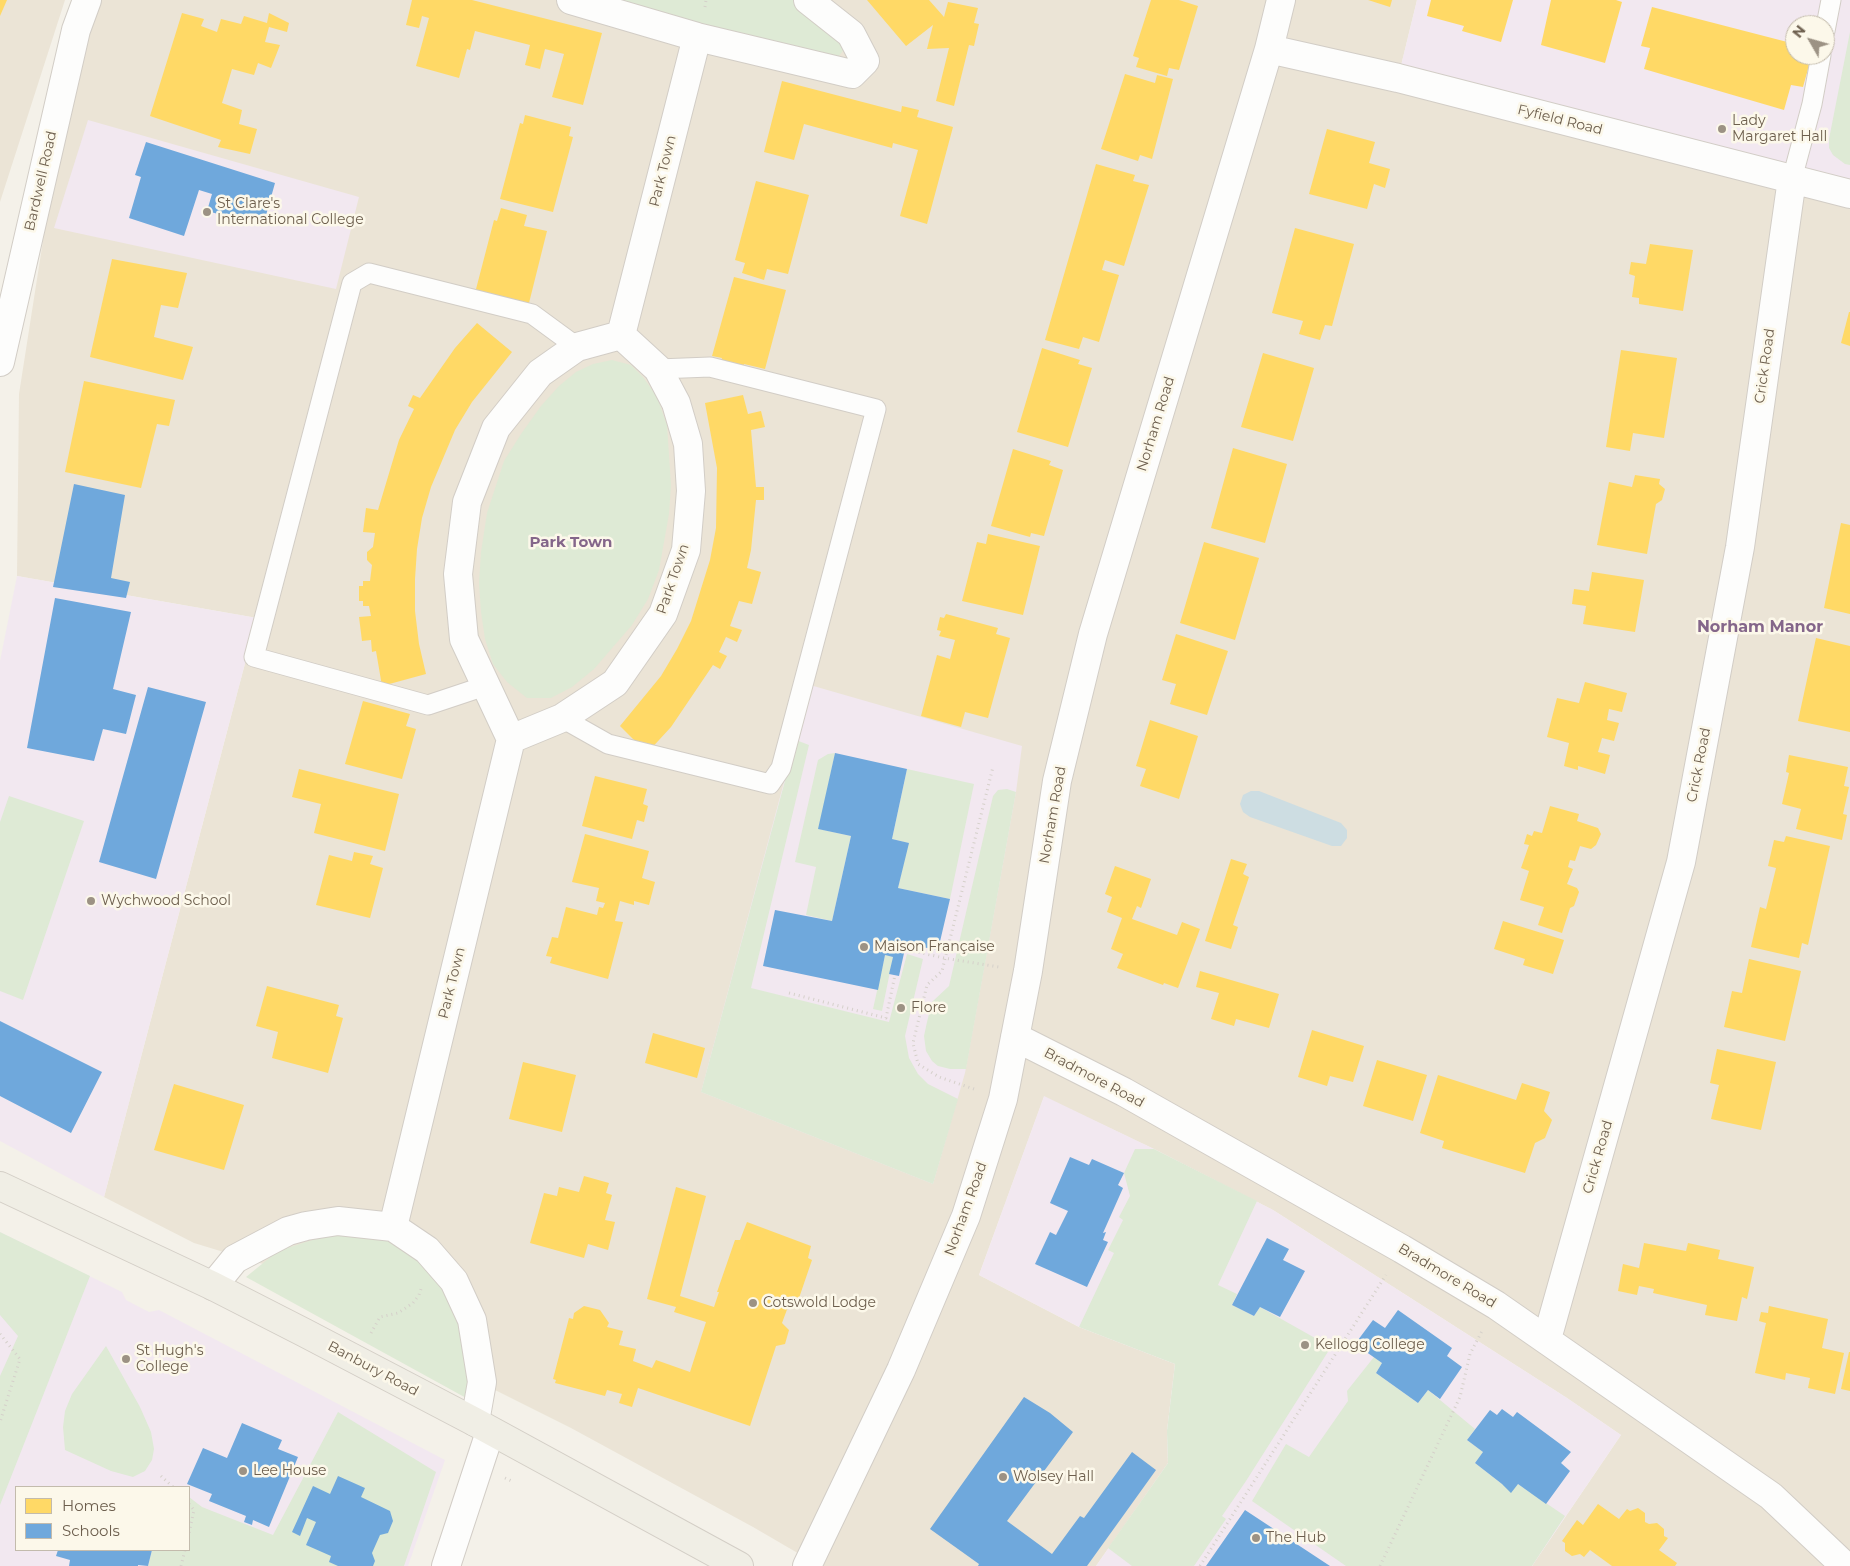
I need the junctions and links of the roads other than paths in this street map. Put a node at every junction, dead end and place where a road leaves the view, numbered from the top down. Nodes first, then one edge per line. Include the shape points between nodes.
1 (86, 0) edge
2 (571, 0) edge
3 (808, 0) edge
4 (1281, 0) edge
5 (1830, 0) edge
6 (1828, 15) edge
7 (697, 37) junction
8 (1268, 49) junction
9 (1819, 65) edge
10 (1792, 179) junction
11 (1850, 194) edge
12 (621, 335) junction
13 (577, 347) junction
14 (0, 362) edge
15 (658, 369) junction
16 (485, 686) junction
17 (562, 718) junction
18 (511, 739) junction
19 (1015, 1037) junction
20 (0, 1186) edge
21 (393, 1227) junction
22 (213, 1286) junction
23 (1547, 1339) junction
24 (483, 1427) junction
25 (446, 1566) edge
26 (739, 1566) edge
27 (806, 1566) edge
28 (1845, 1566) edge

1 - 14 street, Bardwell Road via 76,30
2 - 7 street
3 - 7 street via 851,34 865,61 852,74
4 - 8 street, Norham Road
5 - 6 lane
7 - 12 street, Park Town
8 - 10 street, Fyfield Road via 1398,78
8 - 19 street, Norham Road via 1093,634 1057,781
9 - 10 lane
10 - 11 street, Fyfield Road
10 - 23 street, Crick Road via 1740,547 1681,862
12 - 13 street
12 - 15 street, Park Town
13 - 16 street via 540,373 496,428 467,502 458,574 464,639
13 - 16 lane via 532,314 369,273 352,283 254,657 428,704
15 - 17 street, Park Town via 676,403 688,444 691,491 686,550 664,614 615,684
15 - 17 lane via 710,367 876,409 781,768 770,784 608,744
16 - 18 street
17 - 18 street, Park Town
18 - 21 street, Park Town
19 - 23 street, Bradmore Road via 1124,1092 1402,1249
19 - 27 street, Norham Road via 1003,1099 966,1216 901,1370
20 - 22 main road, Banbury Road
21 - 22 street via 338,1221 288,1231 235,1259
21 - 24 street via 427,1250 454,1281 472,1320 482,1382
22 - 24 main road, Banbury Road
23 - 28 street, Bradmore Road via 1771,1496
24 - 25 street
24 - 26 main road, Banbury Road

